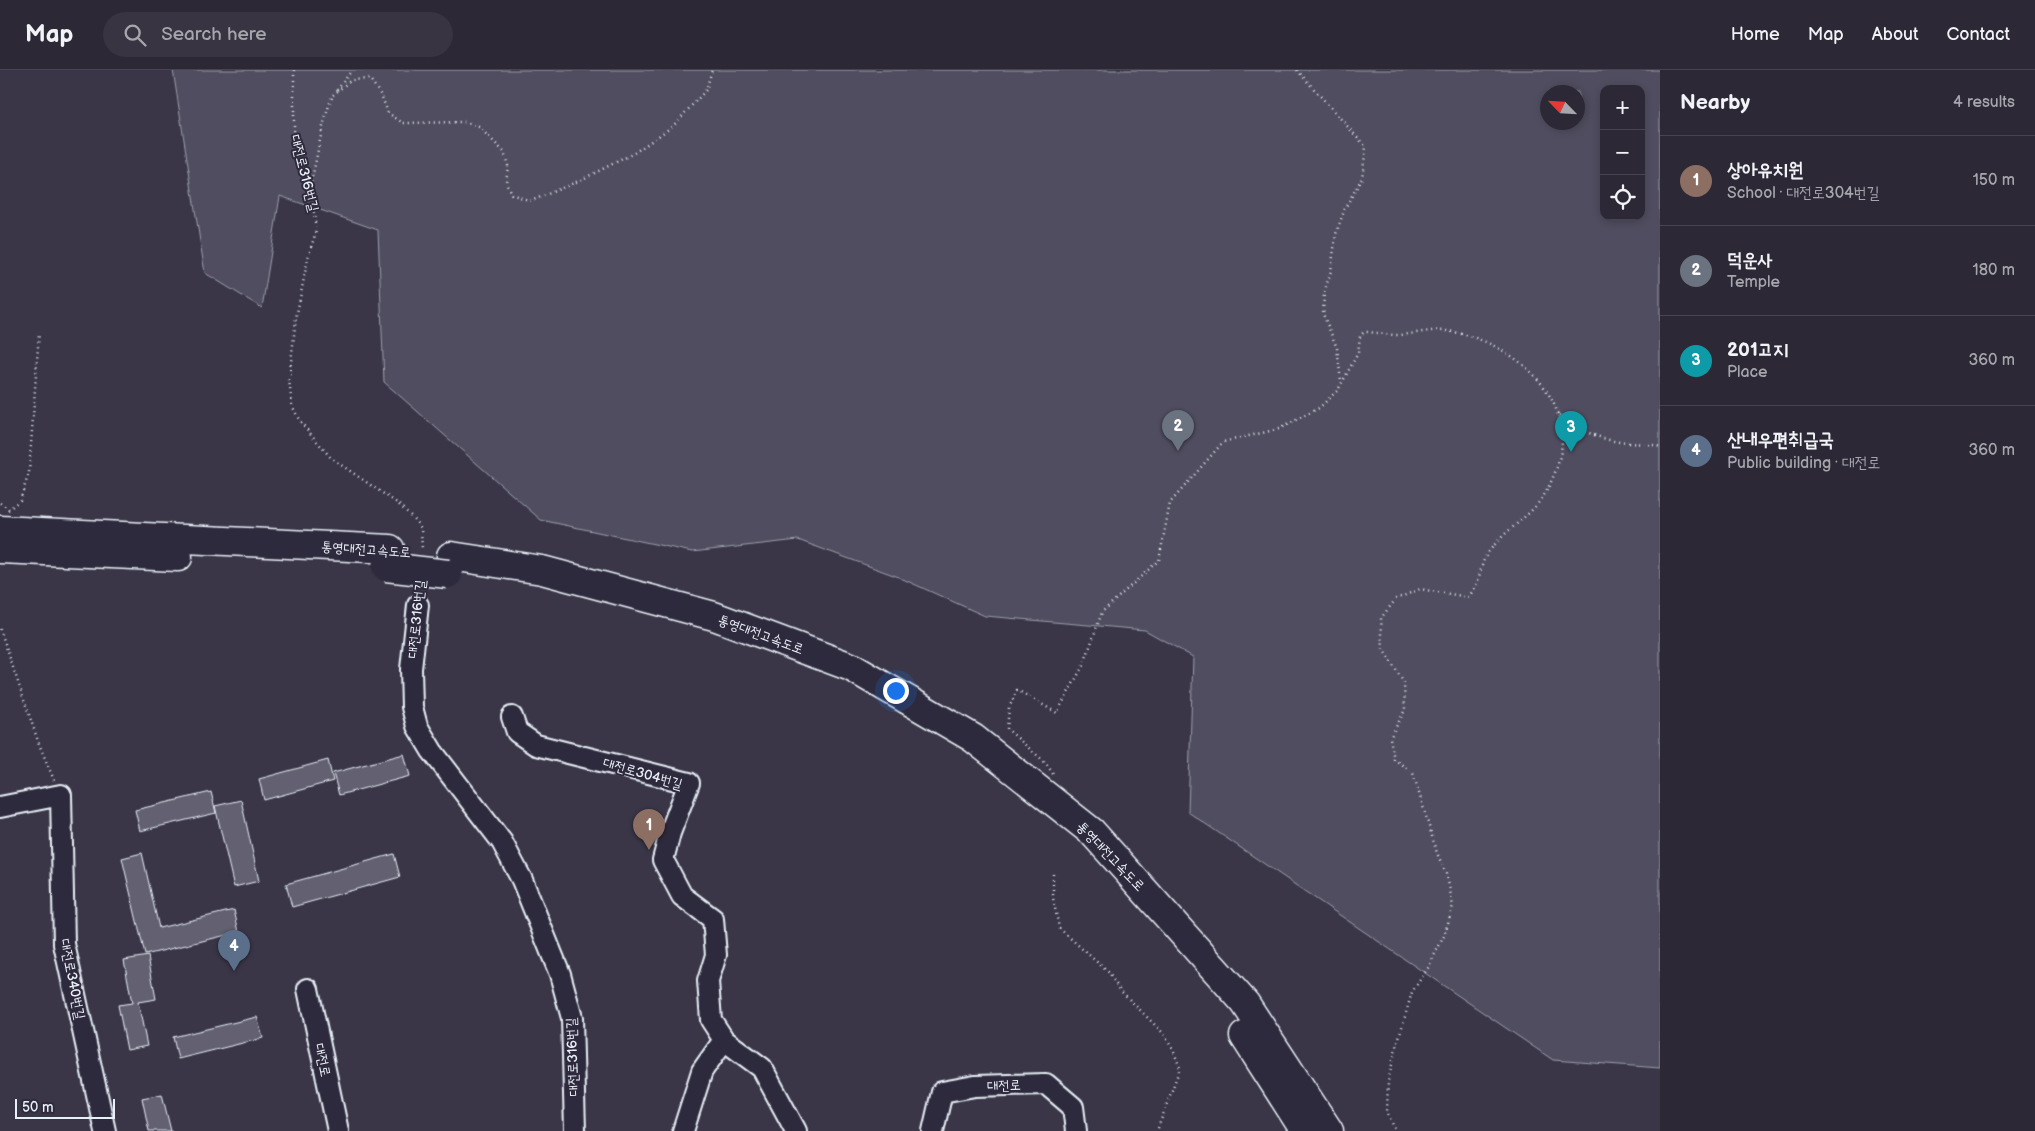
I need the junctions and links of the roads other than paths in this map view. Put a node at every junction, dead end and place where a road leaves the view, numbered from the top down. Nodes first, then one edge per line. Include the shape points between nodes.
1 (4, 518) edge
2 (0, 549) edge
3 (388, 558) junction
4 (418, 605) dead end
5 (512, 718) dead end
6 (0, 807) edge
7 (308, 989) dead end
8 (1238, 1010) junction
9 (724, 1040) junction
10 (105, 1131) edge
11 (338, 1131) edge
12 (575, 1131) edge
13 (683, 1131) edge
14 (796, 1131) edge
15 (933, 1131) edge
16 (1076, 1131) edge
17 (1305, 1131) edge
18 (1329, 1131) edge

1 - 3 highway, 통영대전고속도로
2 - 3 highway, 통영대전고속도로
3 - 8 highway, 통영대전고속도로 via 542,570 714,616 851,667 973,738 1092,832
4 - 12 street, 대전로316번길 via 411,669 412,707 417,726 432,751 502,842 522,880 557,966 572,1018
5 - 9 street, 대전로304번길 via 517,732 536,745 689,783 663,860 682,896 713,919 716,955 708,981 711,1020
6 - 10 street, 대전로340번길 via 61,795 64,944
7 - 11 street, 대전로
8 - 17 highway, 통영대전고속도로
8 - 18 highway, 통영대전고속도로
9 - 13 street via 702,1071
9 - 14 street, 대전로304번길 via 762,1068
15 - 16 street, 대전로 via 942,1092 975,1086 1046,1084 1073,1107

